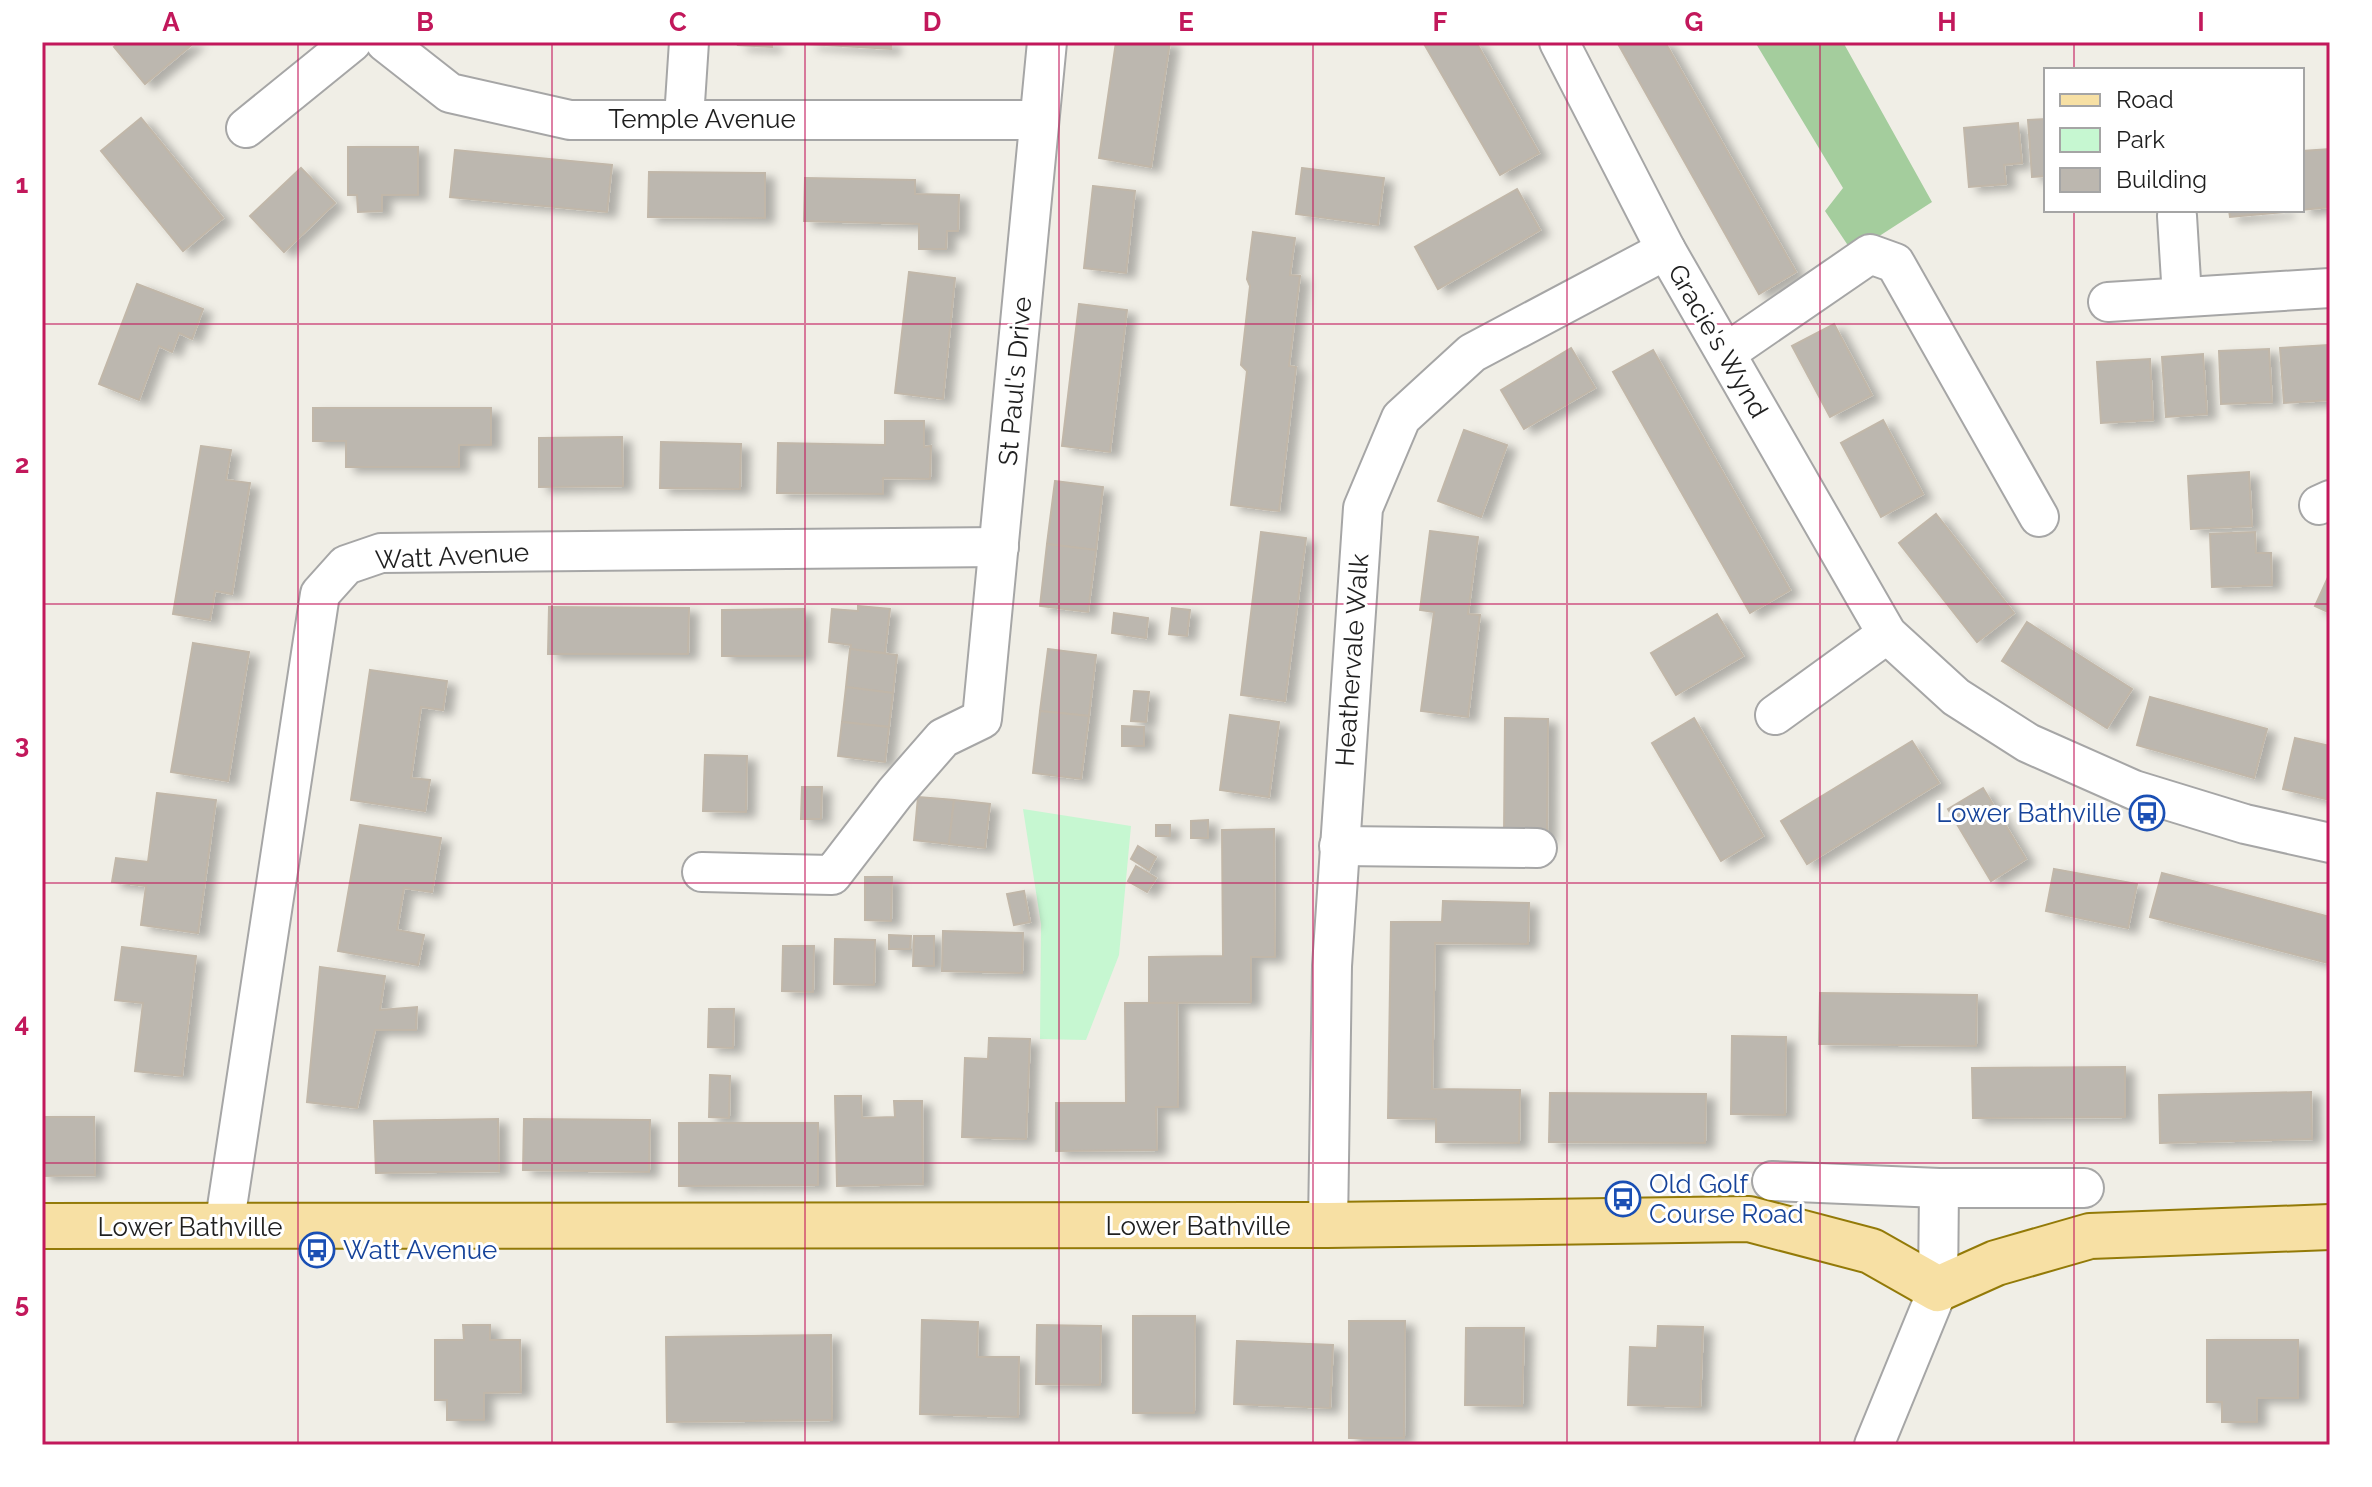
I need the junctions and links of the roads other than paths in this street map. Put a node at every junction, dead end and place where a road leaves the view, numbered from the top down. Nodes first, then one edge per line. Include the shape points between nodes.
1 (352, 42) edge
2 (385, 42) edge
3 (689, 42) edge
4 (1047, 42) edge
5 (1559, 42) edge
6 (684, 118) junction
7 (1039, 120) junction
8 (246, 128) dead end
9 (2177, 216) dead end
10 (1666, 250) junction
11 (2330, 288) edge
12 (2182, 297) junction
13 (2108, 302) dead end
14 (1726, 353) junction
15 (2039, 517) dead end
16 (999, 547) junction
17 (1887, 634) junction
18 (1775, 715) dead end
19 (2330, 843) edge
20 (1339, 846) junction
21 (1537, 848) dead end
22 (702, 872) dead end
23 (1772, 1181) dead end
24 (1939, 1188) junction
25 (2084, 1188) dead end
26 (1328, 1225) junction
27 (42, 1226) edge
28 (224, 1227) junction
29 (2330, 1227) edge
30 (1938, 1289) junction
31 (1874, 1445) edge

1 - 8 street
2 - 6 street, Temple Avenue via 450,93 570,120
3 - 6 street
4 - 7 street, St Paul's Drive
5 - 10 street, Gracie's Wynd
6 - 7 street, Temple Avenue
7 - 16 street, St Paul's Drive
9 - 12 street
10 - 14 street, Gracie's Wynd
10 - 20 street, Heathervale Walk via 1472,353 1401,418 1363,508
11 - 12 street
12 - 13 street
14 - 15 street via 1870,254 1895,263
14 - 17 street, Gracie's Wynd
16 - 22 street, St Paul's Drive via 982,719 943,738 832,875
16 - 28 street, Watt Avenue via 381,553 346,565 320,594
17 - 18 street
17 - 19 street, Gracie's Wynd via 1956,697 2028,743 2134,790
20 - 21 street
20 - 26 street, Heathervale Walk
23 - 24 street
24 - 25 street
24 - 30 street
26 - 28 main road, Lower Bathville
26 - 30 main road, Lower Bathville via 1749,1219 1871,1251
27 - 28 main road, Lower Bathville
29 - 30 main road via 2090,1236 1996,1263
30 - 31 street

